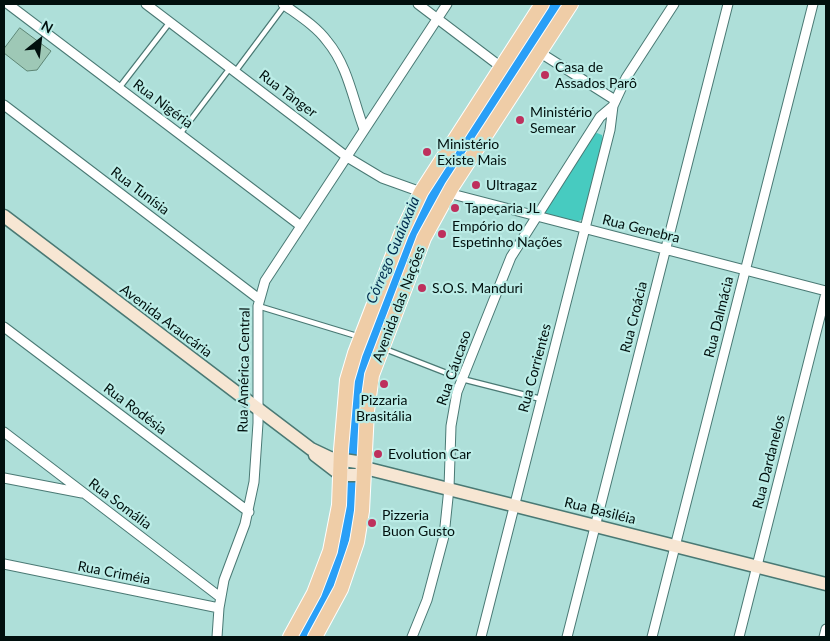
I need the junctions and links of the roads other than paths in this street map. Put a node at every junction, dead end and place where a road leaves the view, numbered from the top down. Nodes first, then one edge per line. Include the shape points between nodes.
1 (8, 4) edge
2 (147, 4) edge
3 (285, 4) edge
4 (418, 4) edge
5 (447, 4) edge
6 (542, 4) edge
7 (571, 4) edge
8 (674, 4) edge
9 (728, 4) edge
10 (813, 4) edge
11 (437, 18) junction
12 (170, 22) junction
13 (539, 52) junction
14 (501, 67) junction
15 (233, 70) junction
16 (119, 88) junction
17 (614, 103) junction
18 (4, 105) edge
19 (364, 129) junction
20 (610, 130) junction
21 (591, 131) junction
22 (180, 134) junction
23 (347, 156) junction
24 (422, 192) junction
25 (448, 193) junction
26 (4, 216) edge
27 (535, 216) junction
28 (300, 226) junction
29 (585, 229) junction
30 (665, 250) junction
31 (745, 270) junction
32 (826, 292) edge
33 (258, 302) junction
34 (4, 327) edge
35 (361, 338) junction
36 (382, 347) junction
37 (462, 379) junction
38 (541, 399) junction
39 (257, 408) junction
40 (4, 432) edge
41 (351, 468) junction
42 (4, 478) edge
43 (449, 488) junction
44 (85, 494) junction
45 (513, 504) junction
46 (248, 512) junction
47 (595, 525) junction
48 (675, 546) junction
49 (4, 564) edge
50 (757, 566) junction
51 (826, 584) edge
52 (220, 597) junction
53 (219, 608) junction
54 (826, 629) edge
55 (217, 637) edge
56 (290, 637) edge
57 (316, 637) edge
58 (412, 637) edge
59 (481, 637) edge
60 (567, 637) edge
61 (652, 637) edge
62 (739, 637) edge
63 (824, 637) edge

1 - 16 street, Rua Nigéria
2 - 12 street, Rua Tânger
3 - 15 lane
3 - 19 street via 312,25 333,48
4 - 11 street
5 - 11 street, Rua América Central
6 - 14 main road, Avenida das Nações
7 - 13 main road, Avenida das Nações
8 - 17 street, Rua Cáucaso
9 - 30 street, Rua Croácia
10 - 31 street, Rua Dalmácia
11 - 14 street
11 - 19 street, Rua América Central
12 - 15 street, Rua Tânger
12 - 16 lane
13 - 17 street
13 - 25 main road, Avenida das Nações
14 - 24 main road, Avenida das Nações
15 - 22 lane
15 - 23 street, Rua Tânger
16 - 22 street, Rua Nigéria
17 - 20 street, Rua Corrientes
17 - 21 street, Rua Cáucaso
18 - 33 street, Rua Tunísia
19 - 23 street, Rua América Central
20 - 21 street via 600,128
20 - 29 street, Rua Corrientes
21 - 27 street, Rua Cáucaso
22 - 28 street, Rua Nigéria
23 - 24 street, Rua Tânger via 382,178
23 - 28 street, Rua América Central
24 - 35 main road, Avenida das Nações via 401,234
25 - 27 street, Rua Genebra
25 - 36 main road, Avenida das Nações via 424,238
26 - 39 street, Avenida Araucária
27 - 29 street, Rua Genebra
27 - 37 street, Rua Cáucaso via 504,270
28 - 33 street, Rua América Central via 272,268
29 - 30 street, Rua Genebra
29 - 38 street, Rua Corrientes
30 - 31 street, Rua Genebra
30 - 47 street, Rua Croácia
31 - 32 street, Rua Genebra
31 - 48 street, Rua Dalmácia
32 - 50 street, Rua Dardanelos
33 - 35 lane
33 - 39 street, Rua América Central
34 - 46 street, Rua Rodésia
35 - 41 main road, Avenida das Nações via 346,387
36 - 37 lane
36 - 41 main road, Avenida das Nações via 372,375
37 - 38 lane
37 - 43 street, Rua Cáucaso via 452,414
38 - 45 street, Rua Corrientes
39 - 41 street, Avenida Araucária via 311,449
39 - 46 street, Rua América Central via 256,461
40 - 44 street, Rua Somália
41 - 43 street, Rua Basiléia
41 - 56 main road, Avenida das Nações via 339,505 330,552 314,593
41 - 57 main road, Avenida das Nações via 362,511 357,542 341,589
42 - 44 street
43 - 45 street, Rua Basiléia
43 - 58 street, Rua Cáucaso via 441,549 427,600
44 - 52 street, Rua Somália
45 - 47 street, Rua Basiléia
45 - 59 street, Rua Corrientes
46 - 52 street, Rua América Central
47 - 48 street, Rua Basiléia
47 - 60 street, Rua Croácia
48 - 50 street, Rua Basiléia
48 - 61 street, Rua Dalmácia
49 - 53 street, Rua Criméia
50 - 51 street, Rua Basiléia
50 - 62 street, Rua Dardanelos
52 - 53 street, Rua América Central
53 - 55 street, Rua América Central
54 - 63 street

